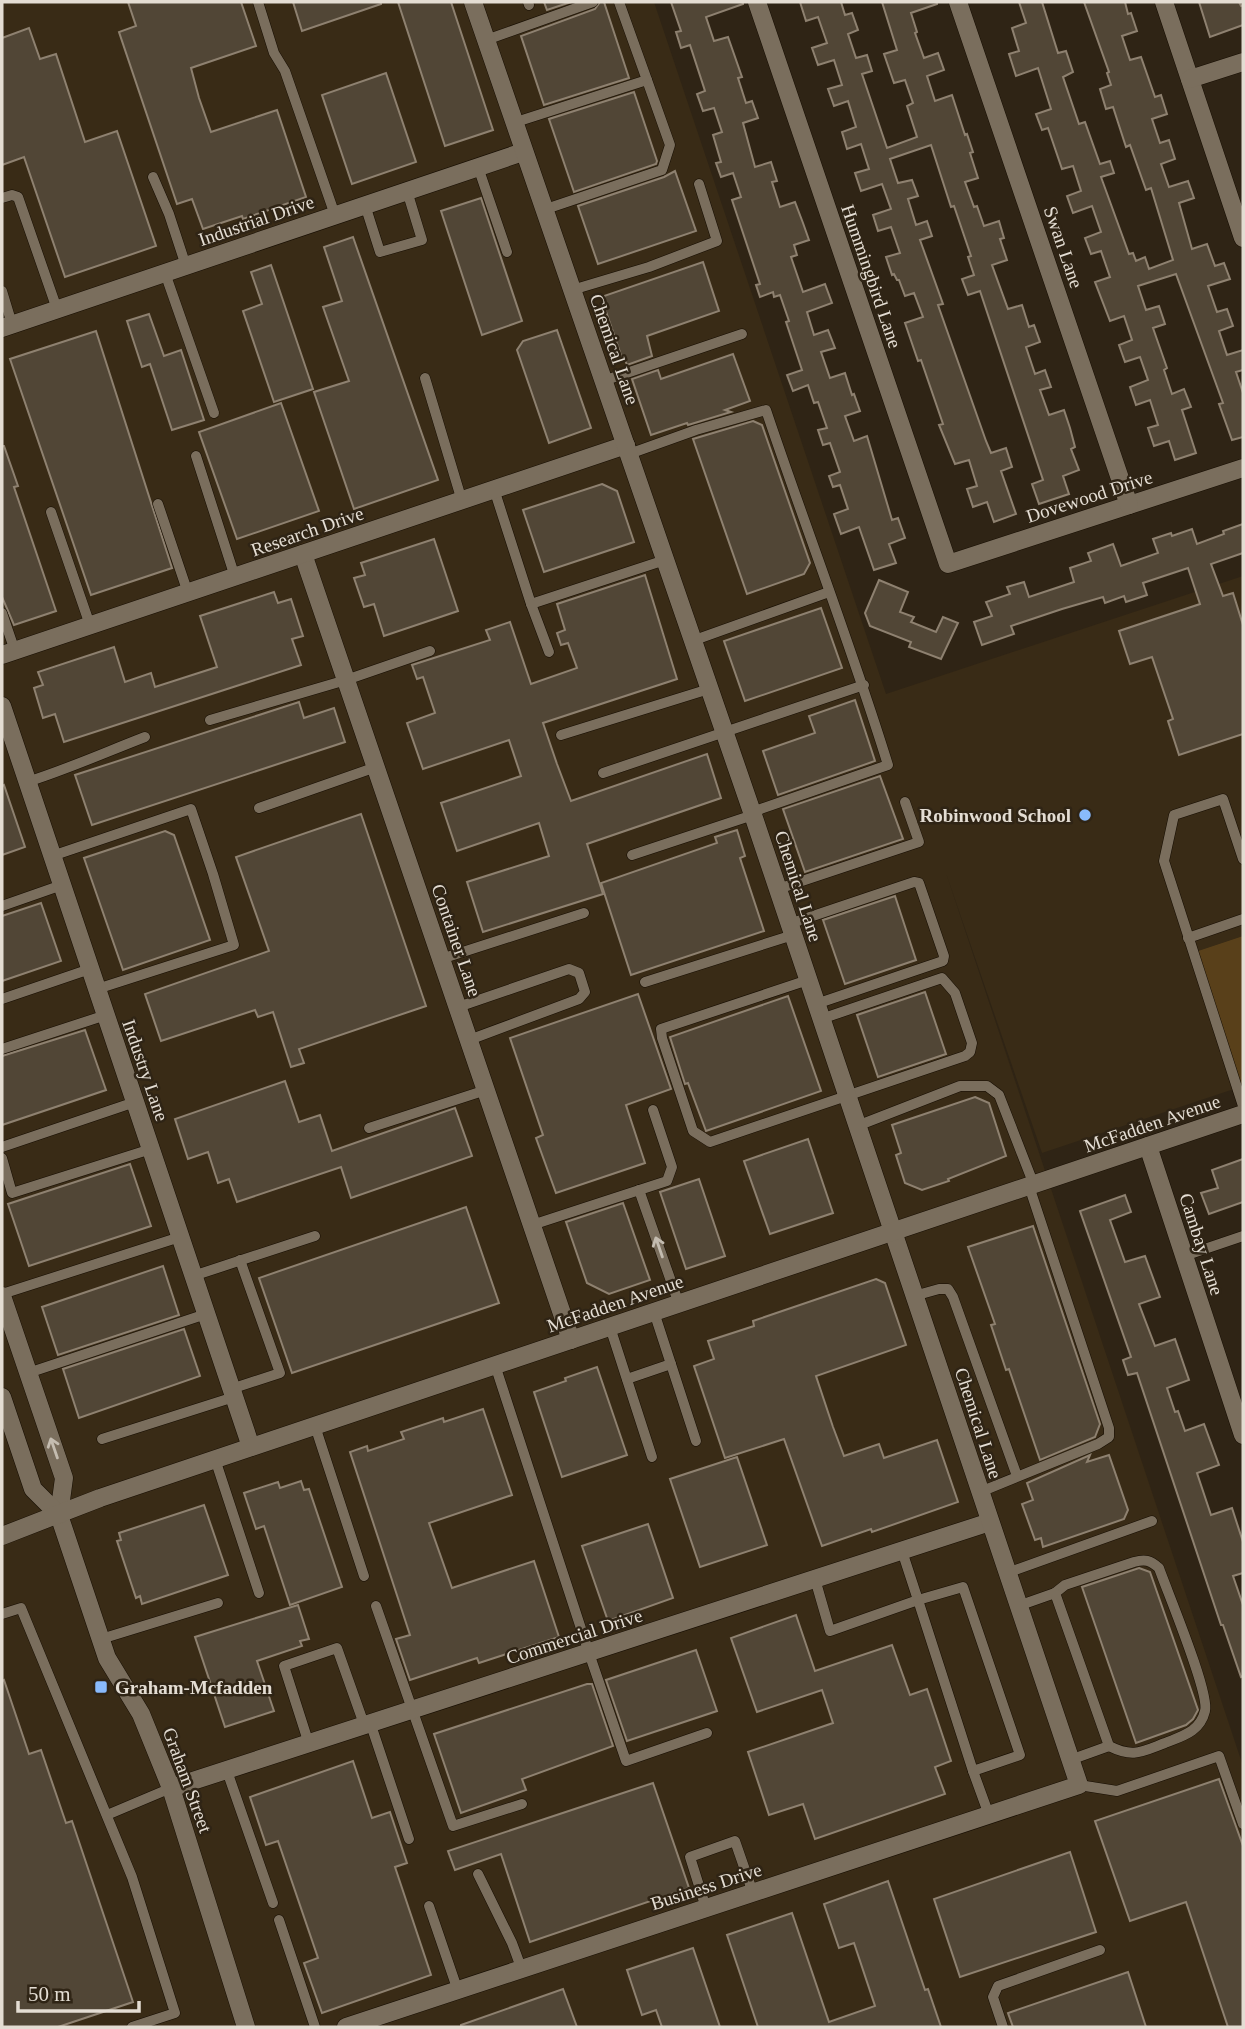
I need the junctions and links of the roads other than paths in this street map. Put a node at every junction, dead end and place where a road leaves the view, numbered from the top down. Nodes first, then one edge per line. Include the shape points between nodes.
1 (258, 2) edge
2 (473, 2) edge
3 (593, 2) edge
4 (619, 2) edge
5 (757, 2) edge
6 (958, 2) edge
7 (1164, 2) edge
8 (485, 40) junction
9 (1243, 62) edge
10 (1190, 79) junction
11 (647, 80) junction
12 (513, 123) junction
13 (523, 152) junction
14 (478, 167) junction
15 (153, 177) dead end
16 (699, 184) dead end
17 (407, 191) junction
18 (2, 198) edge
19 (365, 205) junction
20 (543, 210) junction
21 (335, 215) junction
22 (1243, 239) edge
23 (507, 252) dead end
24 (186, 266) junction
25 (165, 273) junction
26 (2, 290) edge
27 (572, 290) junction
28 (58, 309) junction
29 (7, 326) edge
30 (742, 334) dead end
31 (425, 378) dead end
32 (603, 381) junction
33 (214, 413) dead end
34 (627, 450) junction
35 (196, 456) dead end
36 (1243, 468) edge
37 (494, 489) junction
38 (462, 501) junction
39 (158, 504) dead end
40 (1129, 505) junction
41 (51, 512) dead end
42 (303, 554) junction
43 (665, 560) junction
44 (948, 564) joint
45 (235, 577) junction
46 (829, 592) junction
47 (188, 593) junction
48 (531, 604) junction
49 (2, 612) edge
50 (90, 625) junction
51 (692, 641) junction
52 (430, 651) dead end
53 (549, 652) dead end
54 (8, 653) edge
55 (346, 680) junction
56 (864, 685) junction
57 (709, 689) junction
58 (2, 706) edge
59 (210, 720) dead end
60 (724, 733) junction
61 (561, 735) dead end
62 (145, 737) dead end
63 (376, 767) junction
64 (603, 773) dead end
65 (27, 782) junction
66 (905, 802) dead end
67 (259, 808) dead end
68 (752, 813) junction
69 (632, 855) dead end
70 (52, 856) junction
71 (1243, 859) edge
72 (62, 886) junction
73 (778, 889) junction
74 (2, 906) edge
75 (584, 913) dead end
76 (1243, 919) edge
77 (791, 929) junction
78 (1188, 938) junction
79 (441, 959) junction
80 (90, 969) junction
81 (808, 980) junction
82 (645, 982) dead end
83 (97, 989) junction
84 (2, 999) edge
85 (458, 1007) junction
86 (819, 1011) junction
87 (106, 1015) junction
88 (469, 1040) junction
89 (2, 1049) edge
90 (486, 1090) junction
91 (847, 1096) junction
92 (135, 1102) junction
93 (1243, 1106) edge
94 (653, 1110) dead end
95 (1243, 1114) edge
96 (857, 1125) junction
97 (369, 1128) dead end
98 (1148, 1146) junction
99 (2, 1147) edge
100 (151, 1149) junction
101 (2, 1158) edge
102 (4, 1172) edge
103 (1031, 1185) junction
104 (639, 1190) junction
105 (532, 1226) junction
106 (893, 1232) junction
107 (316, 1236) dead end
108 (1243, 1236) edge
109 (180, 1237) junction
110 (1184, 1256) junction
111 (240, 1260) junction
112 (193, 1276) junction
113 (2, 1295) edge
114 (914, 1296) junction
115 (678, 1304) junction
116 (654, 1312) junction
117 (206, 1314) junction
118 (610, 1327) junction
119 (571, 1340) junction
120 (671, 1364) junction
121 (495, 1365) junction
122 (28, 1373) junction
123 (627, 1379) junction
124 (233, 1393) junction
125 (2, 1397) edge
126 (314, 1426) junction
127 (1243, 1435) edge
128 (102, 1439) dead end
129 (696, 1441) dead end
130 (251, 1447) junction
131 (652, 1457) dead end
132 (215, 1459) junction
133 (1017, 1476) junction
134 (979, 1492) junction
135 (59, 1514) junction
136 (1152, 1521) dead end
137 (990, 1522) junction
138 (2, 1536) edge
139 (902, 1551) junction
140 (1007, 1573) junction
141 (365, 1576) dead end
142 (815, 1579) junction
143 (259, 1593) dead end
144 (1055, 1593) junction
145 (918, 1600) junction
146 (218, 1603) dead end
147 (376, 1606) dead end
148 (1018, 1606) junction
149 (2, 1614) edge
150 (101, 1639) junction
151 (589, 1653) junction
152 (413, 1712) junction
153 (368, 1726) junction
154 (707, 1733) dead end
155 (309, 1744) junction
156 (1109, 1746) junction
157 (1070, 1760) junction
158 (227, 1771) junction
159 (974, 1772) junction
160 (1079, 1785) junction
161 (171, 1788) junction
162 (522, 1804) dead end
163 (107, 1815) junction
164 (989, 1815) junction
165 (1243, 1824) edge
166 (409, 1839) dead end
167 (478, 1874) dead end
168 (753, 1893) junction
169 (273, 1903) dead end
170 (429, 1906) dead end
171 (706, 1908) junction
172 (279, 1920) dead end
173 (1100, 1950) dead end
174 (522, 1969) junction
175 (458, 1990) junction
176 (134, 2027) edge
177 (246, 2027) edge
178 (315, 2027) edge
179 (346, 2027) edge
180 (1003, 2027) edge

1 - 21 lane
2 - 8 street, Chemical Lane
3 - 8 lane
4 - 11 lane
5 - 44 street, Hummingbird Lane
6 - 40 street, Swan Lane
7 - 10 street
8 - 12 street, Chemical Lane
9 - 10 street
10 - 22 street
11 - 12 lane
11 - 20 lane via 670,145 662,170
12 - 13 street, Chemical Lane
13 - 14 street, Industrial Drive
13 - 20 street, Chemical Lane
14 - 17 street, Industrial Drive
14 - 23 lane
15 - 24 lane
16 - 27 lane via 717,241
17 - 19 street, Industrial Drive
17 - 19 lane via 422,240 380,252
18 - 28 lane via 18,197
19 - 21 street, Industrial Drive
20 - 27 street, Chemical Lane
21 - 24 street, Industrial Drive
24 - 25 street, Industrial Drive
25 - 28 street, Industrial Drive
25 - 33 lane
26 - 29 lane
27 - 32 street, Chemical Lane
28 - 29 street, Industrial Drive
30 - 32 lane
31 - 38 lane
32 - 34 street, Chemical Lane
34 - 37 street, Research Drive
34 - 43 street, Chemical Lane
34 - 46 lane via 766,410
35 - 45 lane
36 - 40 street, Dovewood Drive
37 - 38 street, Research Drive
37 - 48 lane
38 - 42 street, Research Drive
39 - 47 lane
40 - 44 street, Dovewood Drive
41 - 50 lane
42 - 45 street, Research Drive
42 - 55 street, Container Lane
43 - 48 lane
43 - 51 street, Chemical Lane
45 - 47 street, Research Drive
46 - 51 lane
46 - 56 lane
47 - 50 street, Research Drive
48 - 53 lane
49 - 54 lane
50 - 54 street, Research Drive
51 - 57 street, Chemical Lane
52 - 55 lane
55 - 59 lane
55 - 63 street, Container Lane
56 - 60 lane
56 - 68 lane via 888,765
57 - 60 street, Chemical Lane
57 - 61 lane
58 - 65 street, Industry Lane
60 - 64 lane
60 - 68 street, Chemical Lane
62 - 65 lane
63 - 67 lane
63 - 79 street, Container Lane
65 - 70 street, Industry Lane
66 - 73 lane via 919,842
68 - 69 lane
68 - 73 street, Chemical Lane
70 - 72 street, Industry Lane
70 - 83 lane via 191,809 213,874 234,945
71 - 78 lane via 1223,799 1174,816 1164,861
72 - 74 lane
72 - 80 street, Industry Lane
73 - 77 street, Chemical Lane
75 - 79 lane
76 - 78 lane
77 - 81 street, Chemical Lane
77 - 82 lane
77 - 86 lane via 914,882 919,883 944,956 943,961
78 - 93 lane
79 - 85 street, Container Lane
80 - 83 street, Industry Lane
80 - 84 lane
81 - 86 street, Chemical Lane
81 - 91 lane via 661,1029 693,1131 710,1142
83 - 87 street, Industry Lane
85 - 88 street, Container Lane
85 - 88 lane via 569,969 579,973 585,992 579,999
86 - 91 street, Chemical Lane
86 - 91 lane via 942,978 955,993 972,1043 965,1056
87 - 89 lane
87 - 92 street, Industry Lane
88 - 90 street, Container Lane
90 - 97 lane
90 - 105 street, Container Lane
91 - 96 street, Chemical Lane
92 - 99 lane
92 - 100 street, Industry Lane
94 - 104 lane via 672,1167 667,1181
95 - 98 street, McFadden Avenue
96 - 103 lane via 960,1086 987,1086 999,1095
96 - 106 street, Chemical Lane
98 - 103 street, McFadden Avenue
98 - 110 street, Cambay Lane
100 - 102 lane via 12,1193
100 - 109 street, Industry Lane
101 - 102 lane
103 - 106 street, McFadden Avenue
103 - 133 lane via 1109,1437
104 - 105 lane
115 -> 104 lane
105 - 119 street, Container Lane
106 - 114 street, Chemical Lane
106 - 115 street, McFadden Avenue
107 - 111 lane
108 - 110 lane
109 - 112 street, Industry Lane
109 - 113 lane
110 - 127 street, Cambay Lane
111 - 112 lane
111 - 124 lane via 280,1373
112 - 117 street, Industry Lane
113 - 122 street, Graham Street
114 - 133 lane via 948,1289 953,1297
114 - 134 street, Chemical Lane
115 - 116 street, McFadden Avenue
116 - 118 street, McFadden Avenue
116 - 120 lane
117 - 122 lane
117 - 124 street, Industry Lane
118 - 119 street, McFadden Avenue
118 - 123 lane
119 - 121 street, McFadden Avenue
120 - 123 lane
120 - 129 lane
121 - 126 street, McFadden Avenue
121 - 151 lane
135 -> 122 street, Graham Street via 64,1478
123 - 131 lane
124 - 128 lane
124 - 130 street, Industry Lane
125 - 135 street, Graham Street via 33,1489
126 - 130 street, McFadden Avenue
126 - 141 lane
130 - 132 street, McFadden Avenue
132 - 135 street, McFadden Avenue
132 - 143 lane
133 - 134 lane
134 - 137 street, Chemical Lane
135 - 138 street, McFadden Avenue
135 - 150 street, Graham Street
136 - 140 lane
137 - 139 street, Commercial Drive
137 - 140 street, Chemical Lane
139 - 142 street, Commercial Drive
139 - 145 lane
140 - 148 street, Chemical Lane
142 - 145 lane via 830,1631
142 - 151 street, Commercial Drive
144 - 148 lane
144 - 156 lane
144 - 156 lane via 1134,1562 1153,1562 1195,1666 1206,1710 1198,1726 1136,1754
145 - 159 lane
145 - 159 lane via 963,1587 1020,1755
146 - 150 lane
147 - 152 lane
148 - 157 street, Chemical Lane
149 - 163 lane via 21,1608
150 - 161 street, Graham Street via 107,1658 141,1714
151 - 152 street, Commercial Drive
151 - 154 lane via 626,1761
152 - 153 street, Commercial Drive
152 - 162 lane via 453,1826
153 - 155 street, Commercial Drive
153 - 155 lane via 337,1648 284,1666
153 - 166 lane
155 - 158 street, Commercial Drive
156 - 157 lane
157 - 160 street, Chemical Lane
158 - 161 street, Commercial Drive
158 - 169 lane
159 - 164 lane
160 - 164 street, Business Drive
160 - 165 lane via 1117,1791 1219,1756
161 - 163 lane
161 - 177 street, Graham Street
163 - 176 lane via 132,1877 175,2013
164 - 168 street, Business Drive
167 - 174 lane
168 - 171 street, Business Drive
168 - 171 lane via 735,1841 690,1857
170 - 175 lane
171 - 174 street, Business Drive
172 - 178 lane
173 - 180 lane via 998,1986 993,1997
174 - 175 street, Business Drive
175 - 179 street, Business Drive

